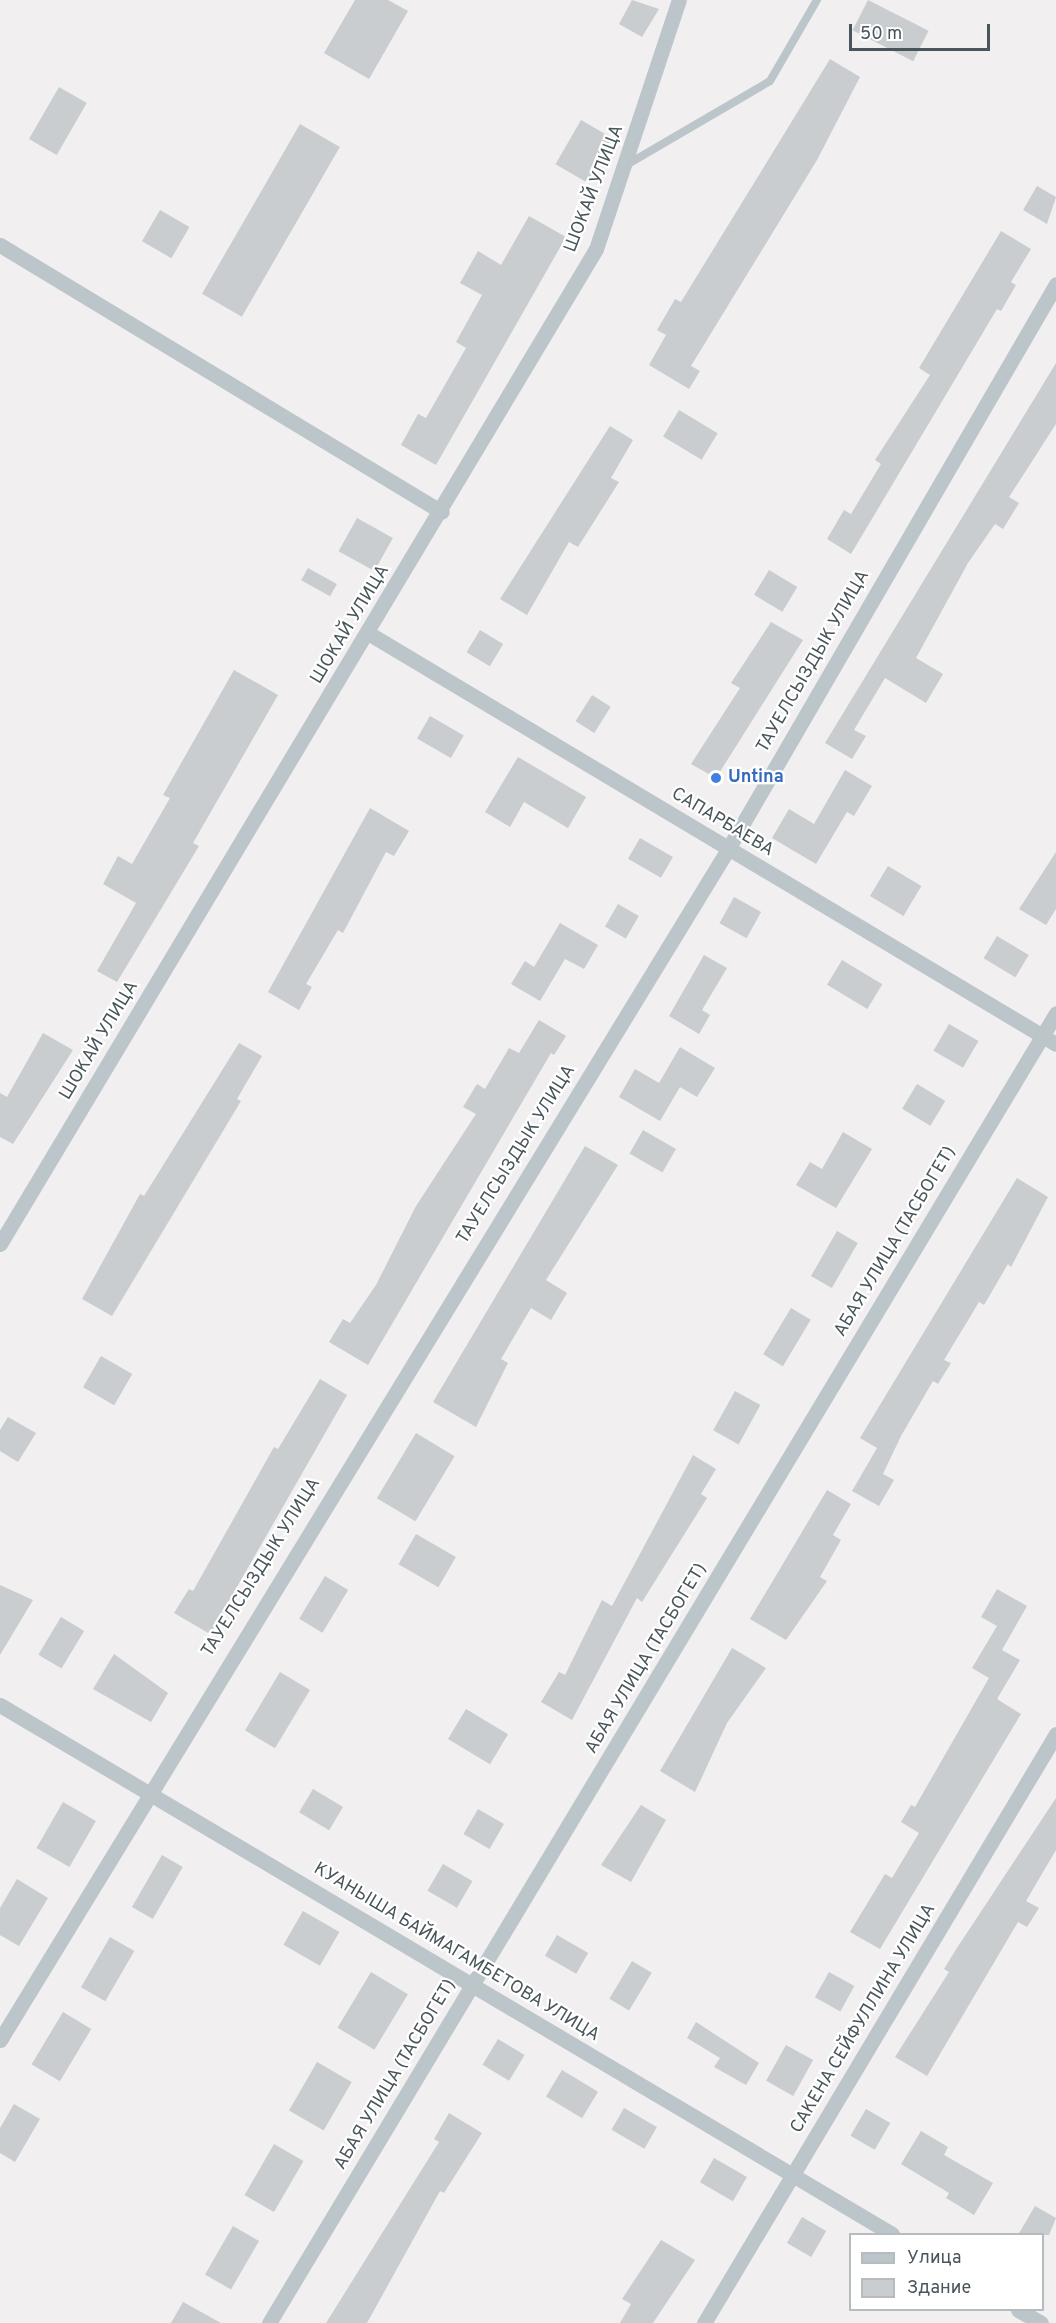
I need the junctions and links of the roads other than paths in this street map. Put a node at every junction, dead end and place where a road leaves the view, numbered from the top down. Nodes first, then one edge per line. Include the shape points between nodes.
1 (679, 0) edge
2 (817, 0) edge
3 (628, 164) junction
4 (0, 245) edge
5 (1056, 284) edge
6 (442, 512) junction
7 (368, 633) junction
8 (728, 849) junction
9 (1056, 1013) edge
10 (1042, 1036) junction
11 (1056, 1044) edge
12 (0, 1244) edge
13 (0, 1705) edge
14 (1056, 1734) edge
15 (147, 1792) junction
16 (473, 1986) junction
17 (0, 2040) edge
18 (794, 2176) junction
19 (889, 2233) edge
20 (1020, 2311) edge
21 (269, 2323) edge
22 (704, 2323) edge
23 (1041, 2323) edge

1 - 3 street, ШОКАЙ УЛИЦА
2 - 3 lane via 770,81
3 - 6 street, ШОКАЙ УЛИЦА via 596,249
4 - 6 street
5 - 8 street, ТАУЕЛСЫЗДЫК УЛИЦА
6 - 7 street, ШОКАЙ УЛИЦА
7 - 8 street, САПАРБАЕВА
7 - 12 street, ШОКАЙ УЛИЦА
8 - 10 street, САПАРБАЕВА
8 - 15 street, ТАУЕЛСЫЗДЫК УЛИЦА
9 - 10 street, АБАЯ УЛИЦА (ТАСБОГЕТ)
10 - 11 street, САПАРБАЕВА
10 - 16 street, АБАЯ УЛИЦА (ТАСБОГЕТ)
13 - 15 street, КУАНЫША БАЙМАГАМБЕТОВА УЛИЦА
14 - 18 street, САКЕНА СЕЙФУЛЛИНА УЛИЦА
15 - 16 street, КУАНЫША БАЙМАГАМБЕТОВА УЛИЦА
15 - 17 street, ТАУЕЛСЫЗДЫК УЛИЦА
16 - 18 street, КУАНЫША БАЙМАГАМБЕТОВА УЛИЦА
16 - 21 street, АБАЯ УЛИЦА (ТАСБОГЕТ)
18 - 19 street, КУАНЫША БАЙМАГАМБЕТОВА УЛИЦА
18 - 22 street, САКЕНА СЕЙФУЛЛИНА УЛИЦА
20 - 23 street

